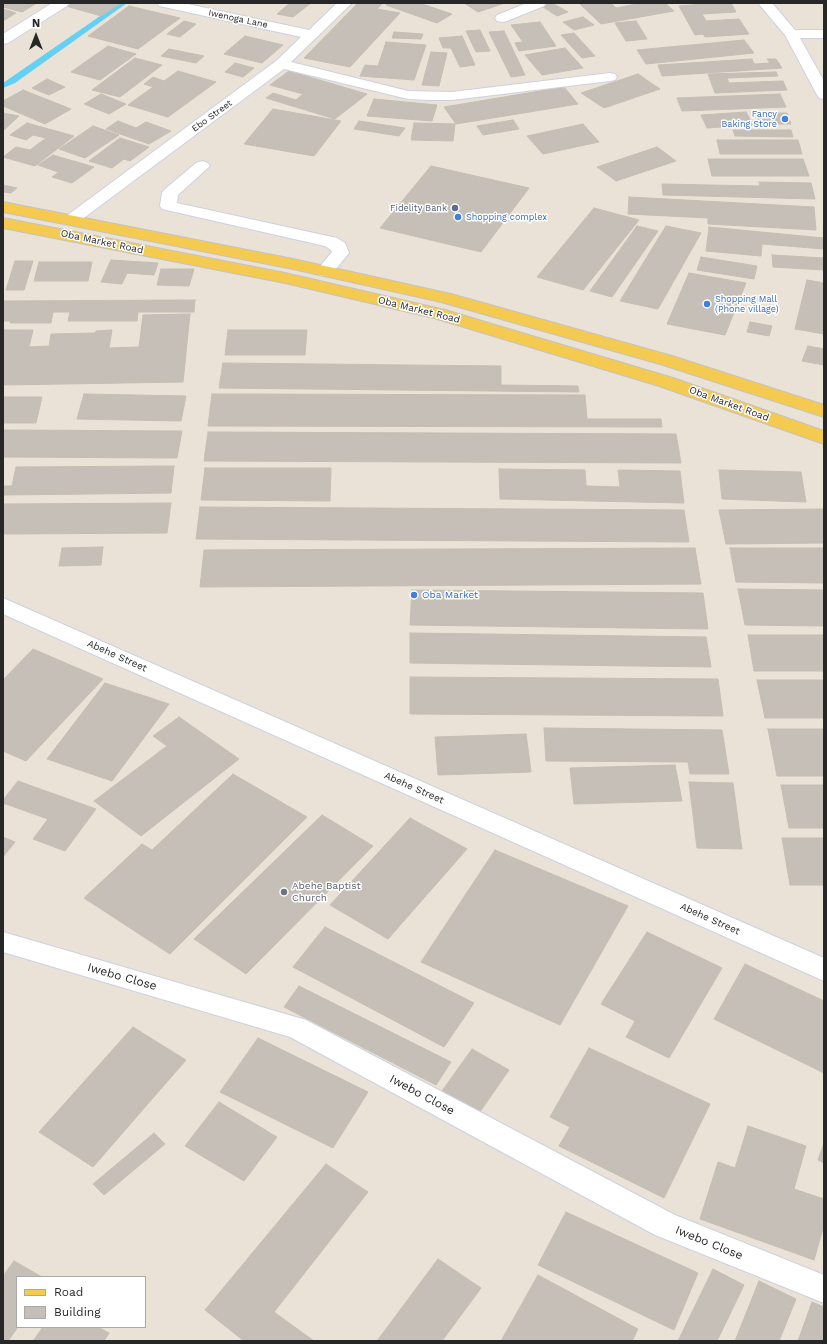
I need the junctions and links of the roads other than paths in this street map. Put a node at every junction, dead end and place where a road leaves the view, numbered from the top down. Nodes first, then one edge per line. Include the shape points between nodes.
1 (62, 3) edge
2 (164, 3) edge
3 (344, 3) edge
4 (539, 3) edge
5 (765, 3) edge
6 (502, 18) dead end
7 (791, 34) junction
8 (824, 34) edge
9 (312, 35) junction
10 (3, 40) edge
11 (281, 64) junction
12 (610, 78) dead end
13 (824, 95) edge
14 (202, 166) dead end
15 (3, 207) edge
16 (71, 220) junction
17 (3, 223) edge
18 (325, 271) junction
19 (824, 411) edge
20 (824, 438) edge
21 (3, 605) edge
22 (3, 942) edge
23 (824, 970) edge
24 (824, 1289) edge

1 - 10 street
2 - 9 street, Iwenoga Lane
3 - 9 street, Ebo Street
4 - 6 street
5 - 7 street
7 - 8 street
7 - 13 street
9 - 11 street, Ebo Street
11 - 12 street via 408,95 429,96 452,96
11 - 16 street, Ebo Street
14 - 18 street via 170,193 168,206 330,242 340,247 340,253
15 - 16 main road, Oba Market Road
16 - 18 main road, Oba Market Road
17 - 20 main road, Oba Market Road via 285,278 439,314 666,382
18 - 19 main road, Oba Market Road via 445,298 666,360
21 - 23 street, Abehe Street
22 - 24 street, Iwebo Close via 297,1028 665,1225

